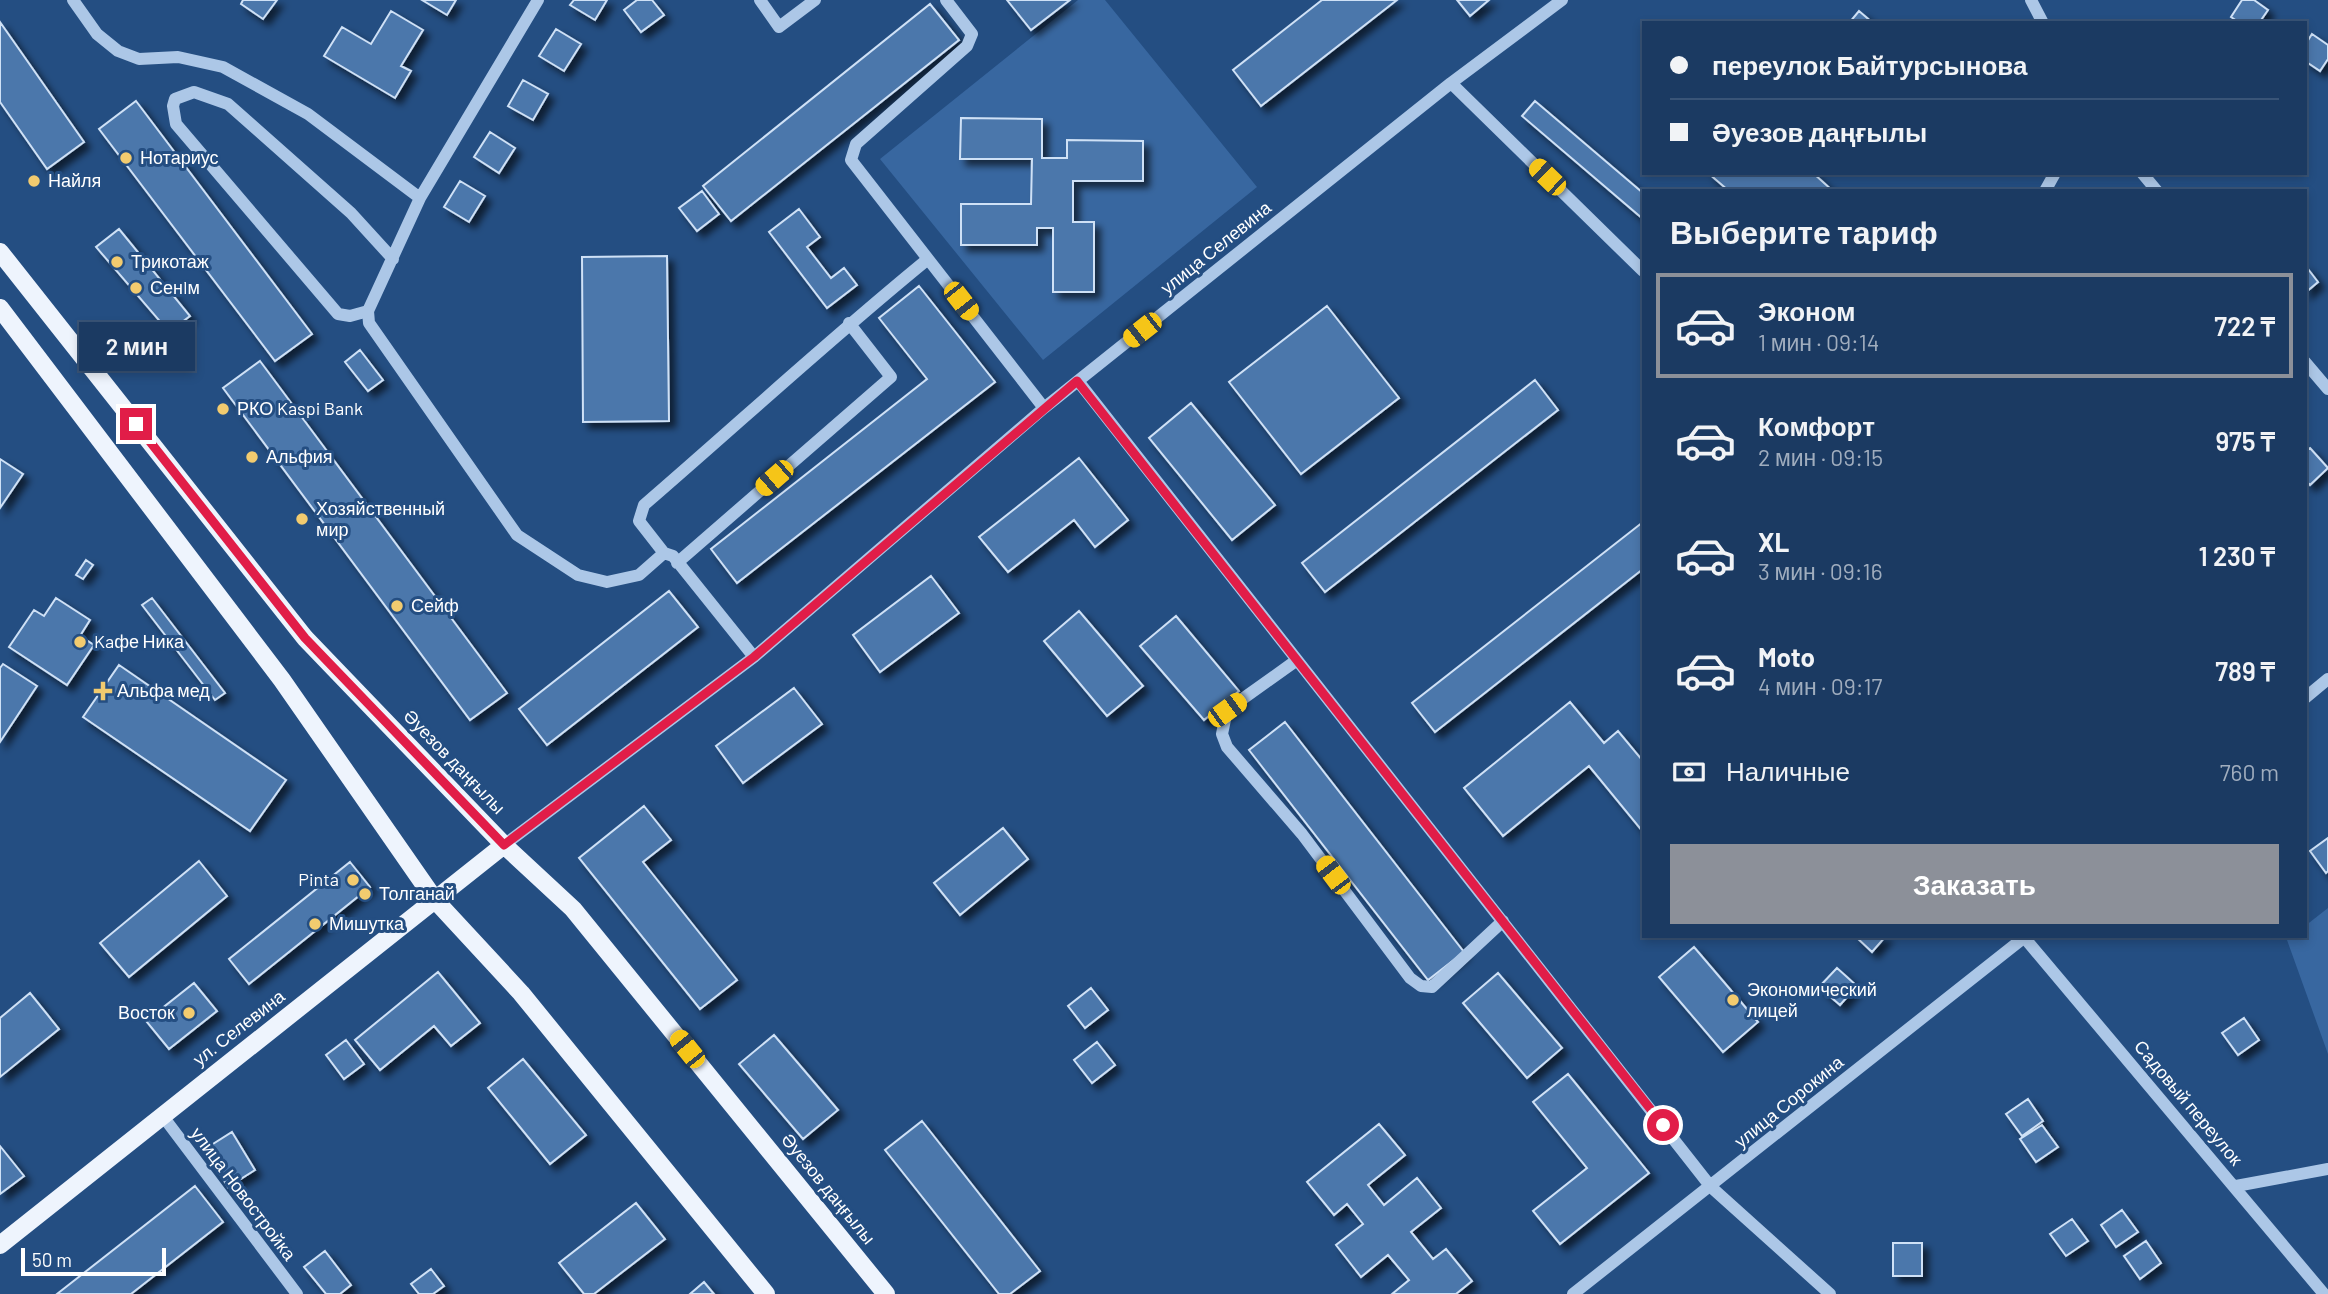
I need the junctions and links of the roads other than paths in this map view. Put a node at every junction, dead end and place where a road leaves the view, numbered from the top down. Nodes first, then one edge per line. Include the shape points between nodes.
1 (73, 0) edge
2 (538, 0) edge
3 (760, 0) edge
4 (815, 0) edge
5 (946, 0) edge
6 (1562, 0) edge
7 (2031, 0) edge
8 (2042, 21) edge
9 (1451, 83) junction
10 (2144, 175) edge
11 (2155, 189) edge
12 (420, 198) junction
13 (0, 252) edge
14 (928, 258) junction
15 (393, 260) junction
16 (1642, 270) edge
17 (0, 308) edge
18 (368, 311) junction
19 (849, 323) junction
20 (2307, 364) edge
21 (1077, 381) junction
22 (2328, 389) edge
23 (1044, 408) junction
24 (664, 554) junction
25 (677, 563) junction
26 (754, 657) junction
27 (1297, 660) junction
28 (2328, 679) edge
29 (2307, 696) edge
30 (504, 845) junction
31 (435, 900) junction
32 (1503, 921) junction
33 (2023, 938) edge
34 (2025, 938) edge
35 (162, 1115) junction
36 (2328, 1169) edge
37 (2236, 1186) junction
38 (1711, 1187) junction
39 (0, 1245) edge
40 (297, 1294) edge
41 (766, 1294) edge
42 (886, 1294) edge
43 (1573, 1294) edge
44 (1830, 1294) edge
45 (2324, 1294) edge

1 - 12 street via 97,34 118,51 139,59 178,57 223,67 308,114
2 - 12 street
3 - 4 street via 779,27
5 - 14 street via 972,34 967,46 856,144 851,160
6 - 9 street, улица Селевина
7 - 8 street
9 - 16 street
9 - 21 street, улица Селевина
10 - 11 street
12 - 15 street
13 - 30 main road, Әуезов даңғылы via 305,638
14 - 19 street
14 - 23 street
15 - 18 street
15 - 18 street via 351,213 228,104 194,92 176,99 176,124 338,314
17 - 31 main road via 282,680
18 - 24 street via 372,329 517,535 578,575 607,582 639,575
19 - 24 street via 644,505 639,521
19 - 25 street via 891,377
20 - 22 street
21 - 23 street, улица Селевина
21 - 27 street
23 - 26 street, улица Селевина
24 - 25 street
25 - 26 street
26 - 30 street, улица Селевина
27 - 32 street
27 - 32 street via 1227,710 1222,734 1227,747 1421,986 1432,987
28 - 29 street
30 - 31 main road, ул. Селевина
30 - 42 main road, Әуезов даңғылы via 573,909
31 - 35 main road, ул. Селевина
31 - 41 main road via 521,993
32 - 38 street
33 - 38 street, улица Сорокина
34 - 37 street, Садовый переулок
35 - 39 main road, ул. Селевина
35 - 40 street, улица Новостройка
36 - 37 street
37 - 45 street, Садовый переулок
38 - 43 street, улица Сорокина
38 - 44 street

